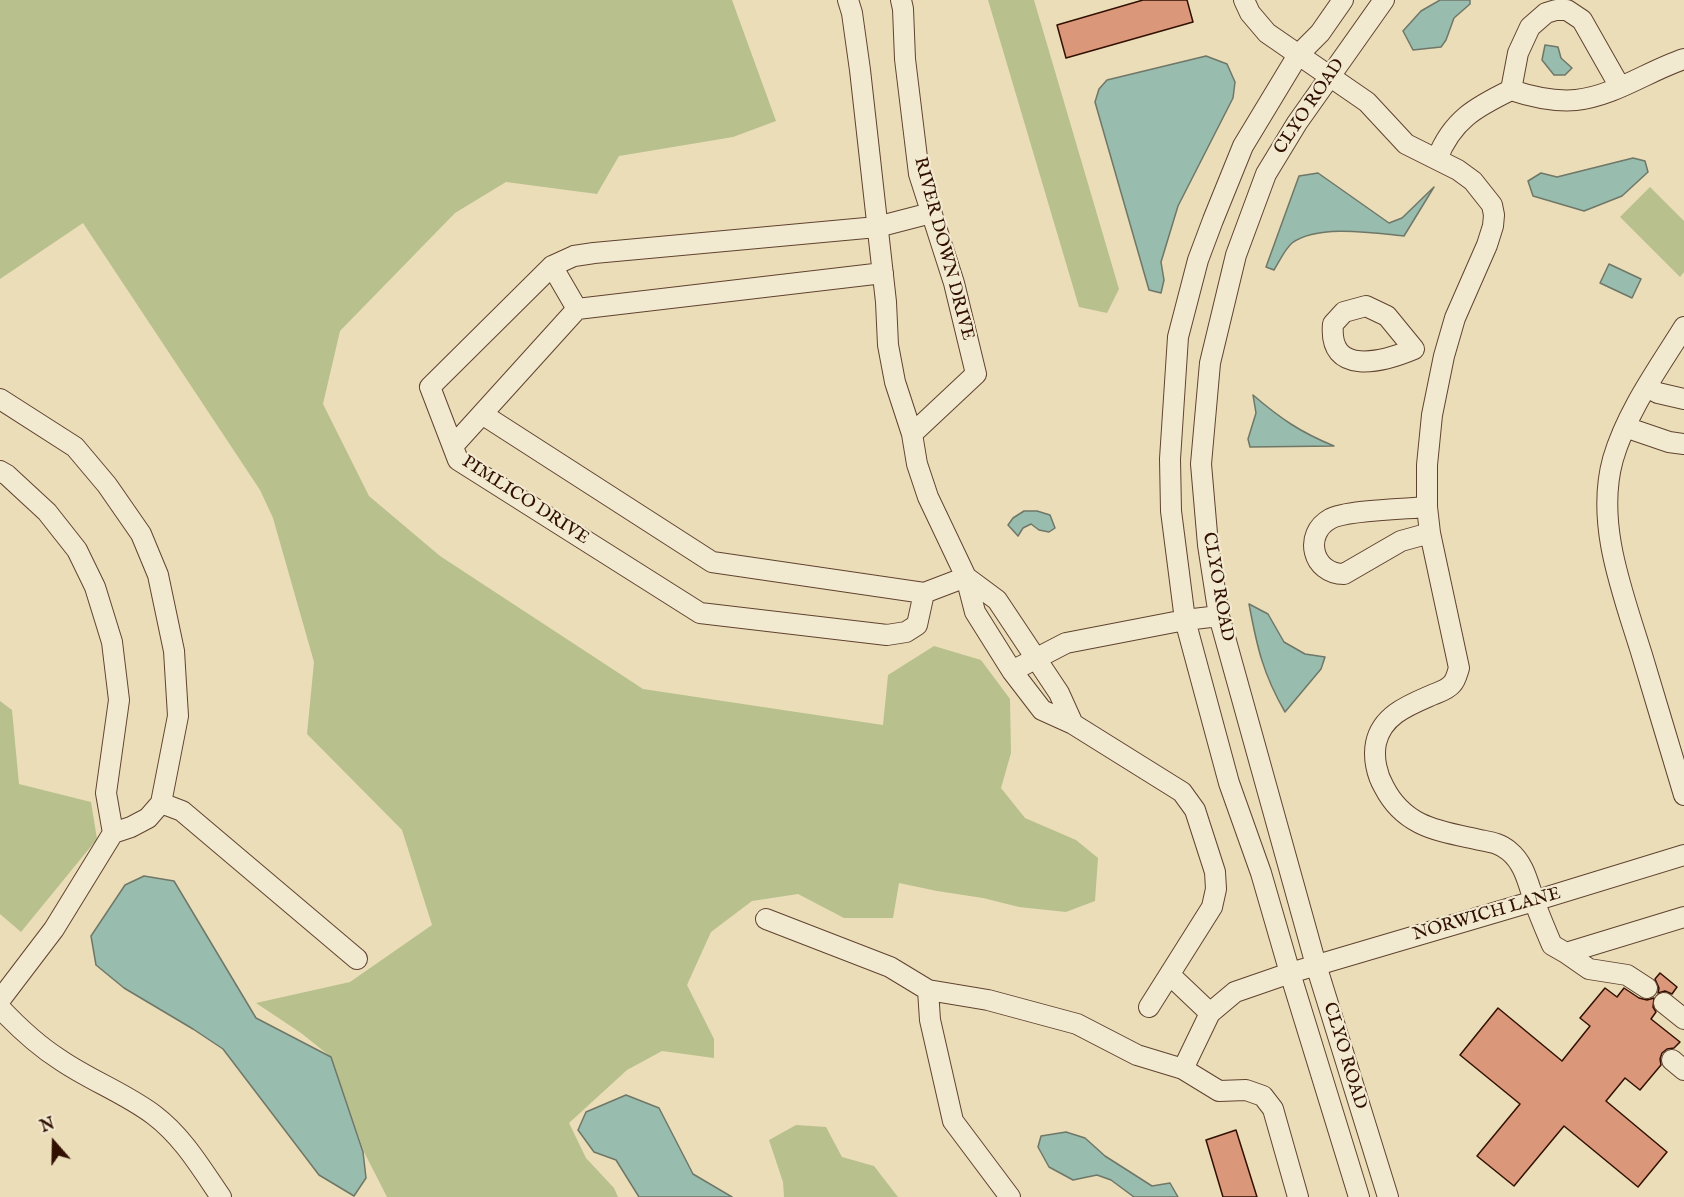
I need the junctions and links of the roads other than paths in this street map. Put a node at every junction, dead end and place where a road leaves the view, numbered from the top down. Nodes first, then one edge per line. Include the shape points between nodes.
1 (901, 0) edge
2 (1244, 0) edge
3 (1343, 0) edge
4 (1384, 0) edge
5 (854, 2) edge
6 (1298, 55) junction
7 (1684, 58) edge
8 (1330, 76) junction
9 (1620, 87) junction
10 (1511, 90) junction
11 (1437, 159) junction
12 (931, 213) junction
13 (878, 227) junction
14 (552, 266) junction
15 (883, 273) junction
16 (578, 309) junction
17 (1684, 327) edge
18 (1414, 349) dead end
19 (1444, 356) junction
20 (1647, 387) junction
21 (0, 399) edge
22 (1684, 399) edge
23 (483, 414) junction
24 (1625, 427) junction
25 (912, 434) junction
26 (1684, 444) edge
27 (453, 446) junction
28 (0, 471) edge
29 (1427, 507) junction
30 (1430, 533) junction
31 (966, 577) junction
32 (924, 593) junction
33 (1219, 616) junction
34 (1185, 620) junction
35 (1035, 659) junction
36 (1011, 671) junction
37 (1073, 723) junction
38 (1684, 795) edge
39 (161, 803) junction
40 (113, 832) junction
41 (1684, 855) edge
42 (1534, 901) junction
43 (1684, 917) edge
44 (766, 919) dead end
45 (1566, 953) junction
46 (357, 960) dead end
47 (1316, 965) junction
48 (1290, 973) junction
49 (1170, 975) junction
50 (1647, 988) dead end
51 (928, 990) junction
52 (0, 1000) edge
53 (1664, 1003) dead end
54 (1149, 1007) dead end
55 (0, 1008) edge
56 (1210, 1013) junction
57 (1684, 1019) edge
58 (1184, 1069) junction
59 (221, 1197) edge
60 (1010, 1197) edge
61 (1298, 1197) edge
62 (1359, 1197) edge
63 (1388, 1197) edge

1 - 12 street, RIVER DOWN DRIVE via 919,174
2 - 6 street via 1260,26
3 - 6 street, CLYO ROAD via 1320,33
4 - 8 street, CLYO ROAD
5 - 13 street
6 - 8 street
6 - 34 street, CLYO ROAD via 1243,147 1198,260 1178,337 1170,459 1171,511
7 - 9 street
8 - 11 street via 1367,102 1406,144
8 - 33 street, CLYO ROAD via 1266,174 1236,255 1210,363 1201,464
9 - 10 street via 1576,100 1536,98
9 - 10 street via 1582,20 1567,10 1556,10 1530,27 1518,53
10 - 11 street via 1462,118 1451,130
11 - 19 street via 1473,181 1487,197 1494,215 1487,245 1455,318
12 - 13 street, PIMLICO DRIVE
12 - 25 street, RIVER DOWN DRIVE via 954,283 976,374
13 - 14 street, PIMLICO DRIVE via 594,253 574,256
13 - 15 street
14 - 16 street
14 - 27 street, PIMLICO DRIVE via 430,387
15 - 16 street
15 - 25 street via 888,345
16 - 23 street
17 - 20 street
18 - 19 street
19 - 29 street via 1432,415
20 - 22 street
20 - 24 street
21 - 39 street via 75,447 141,534 158,575 174,651 178,716
23 - 27 street
23 - 32 street via 712,562
24 - 26 street
24 - 38 street via 1608,486 1611,544
25 - 31 street via 928,497
27 - 32 street, PIMLICO DRIVE via 458,460 700,613 887,634 906,632 916,625
28 - 40 street via 47,512 77,550 95,587 112,642 119,700 106,793
29 - 30 street
29 - 30 street via 1329,519 1317,533 1315,552 1327,571 1344,574 1401,541
30 - 42 street via 1459,668 1445,690 1407,706 1383,726 1375,751 1380,781 1399,808 1426,828 1497,843 1509,851 1525,871
31 - 32 street
31 - 35 street via 997,600
31 - 36 street via 975,612
33 - 34 street
33 - 47 street, CLYO ROAD
34 - 35 street via 1066,643
34 - 48 street, CLYO ROAD via 1229,783
35 - 36 street
35 - 37 street via 1059,693
36 - 37 street via 1042,710
37 - 49 street via 1182,792 1195,810 1215,872 1216,889 1212,907
39 - 40 street via 148,818
39 - 46 street via 182,811
40 - 52 street via 54,929
41 - 42 street, NORWICH LANE
42 - 45 street via 1552,945
42 - 47 street, NORWICH LANE
43 - 45 street
44 - 51 street via 890,967
45 - 50 street via 1590,969 1627,975
47 - 48 street, NORWICH LANE
47 - 63 street, CLYO ROAD
48 - 56 street, NORWICH LANE via 1235,992
48 - 62 street, CLYO ROAD
49 - 54 street
49 - 56 street
51 - 58 street via 988,1000 1077,1024 1137,1055
51 - 60 street via 930,1020 953,1121
53 - 57 street
55 - 59 street via 60,1060 171,1129
56 - 58 street
58 - 61 street via 1219,1091 1246,1090 1263,1096 1273,1109

